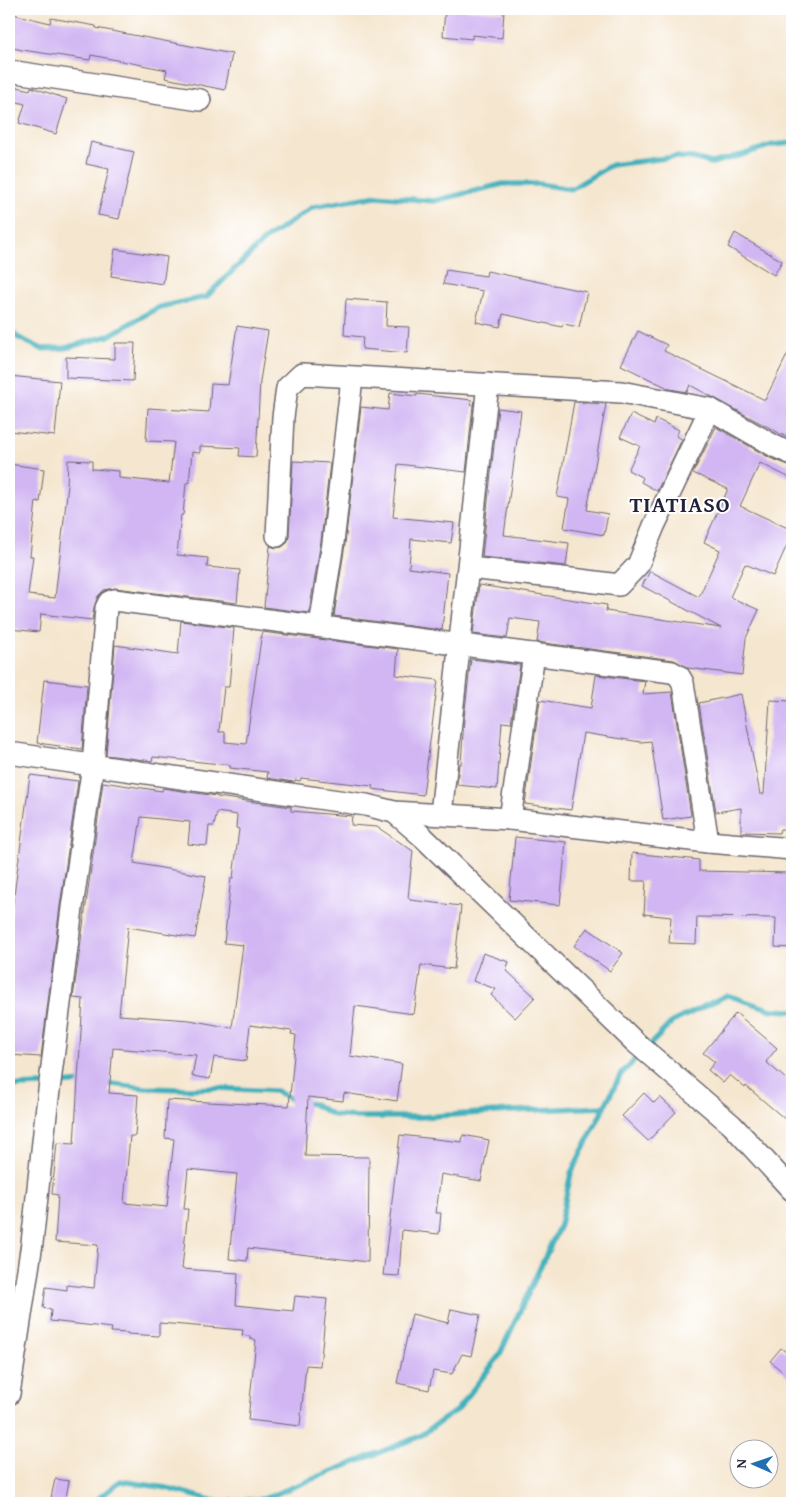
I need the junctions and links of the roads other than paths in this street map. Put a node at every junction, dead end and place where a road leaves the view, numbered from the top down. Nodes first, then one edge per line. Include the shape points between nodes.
1 (9, 70) edge
2 (200, 100) dead end
3 (352, 378) junction
4 (488, 384) junction
5 (710, 409) junction
6 (792, 454) edge
7 (277, 536) dead end
8 (469, 568) junction
9 (320, 626) junction
10 (461, 645) junction
11 (534, 654) junction
12 (9, 753) edge
13 (93, 765) junction
14 (394, 812) junction
15 (441, 814) junction
16 (510, 819) junction
17 (708, 842) junction
18 (792, 849) edge
19 (792, 1190) edge
20 (9, 1394) edge

1 - 2 street
3 - 4 street
3 - 7 street via 302,374 287,388
3 - 9 street
4 - 5 street via 620,392
4 - 8 street
5 - 6 street
5 - 8 street via 638,565 619,585
8 - 10 street
9 - 10 street
9 - 13 street via 114,600 109,602
10 - 11 street
10 - 15 street
11 - 16 street
11 - 17 street via 672,672 679,676 683,683
12 - 13 street
13 - 14 street via 366,805
13 - 20 street via 72,908 32,1243
14 - 15 street
14 - 19 street via 635,1042 732,1124
15 - 16 street
16 - 17 street
17 - 18 street

